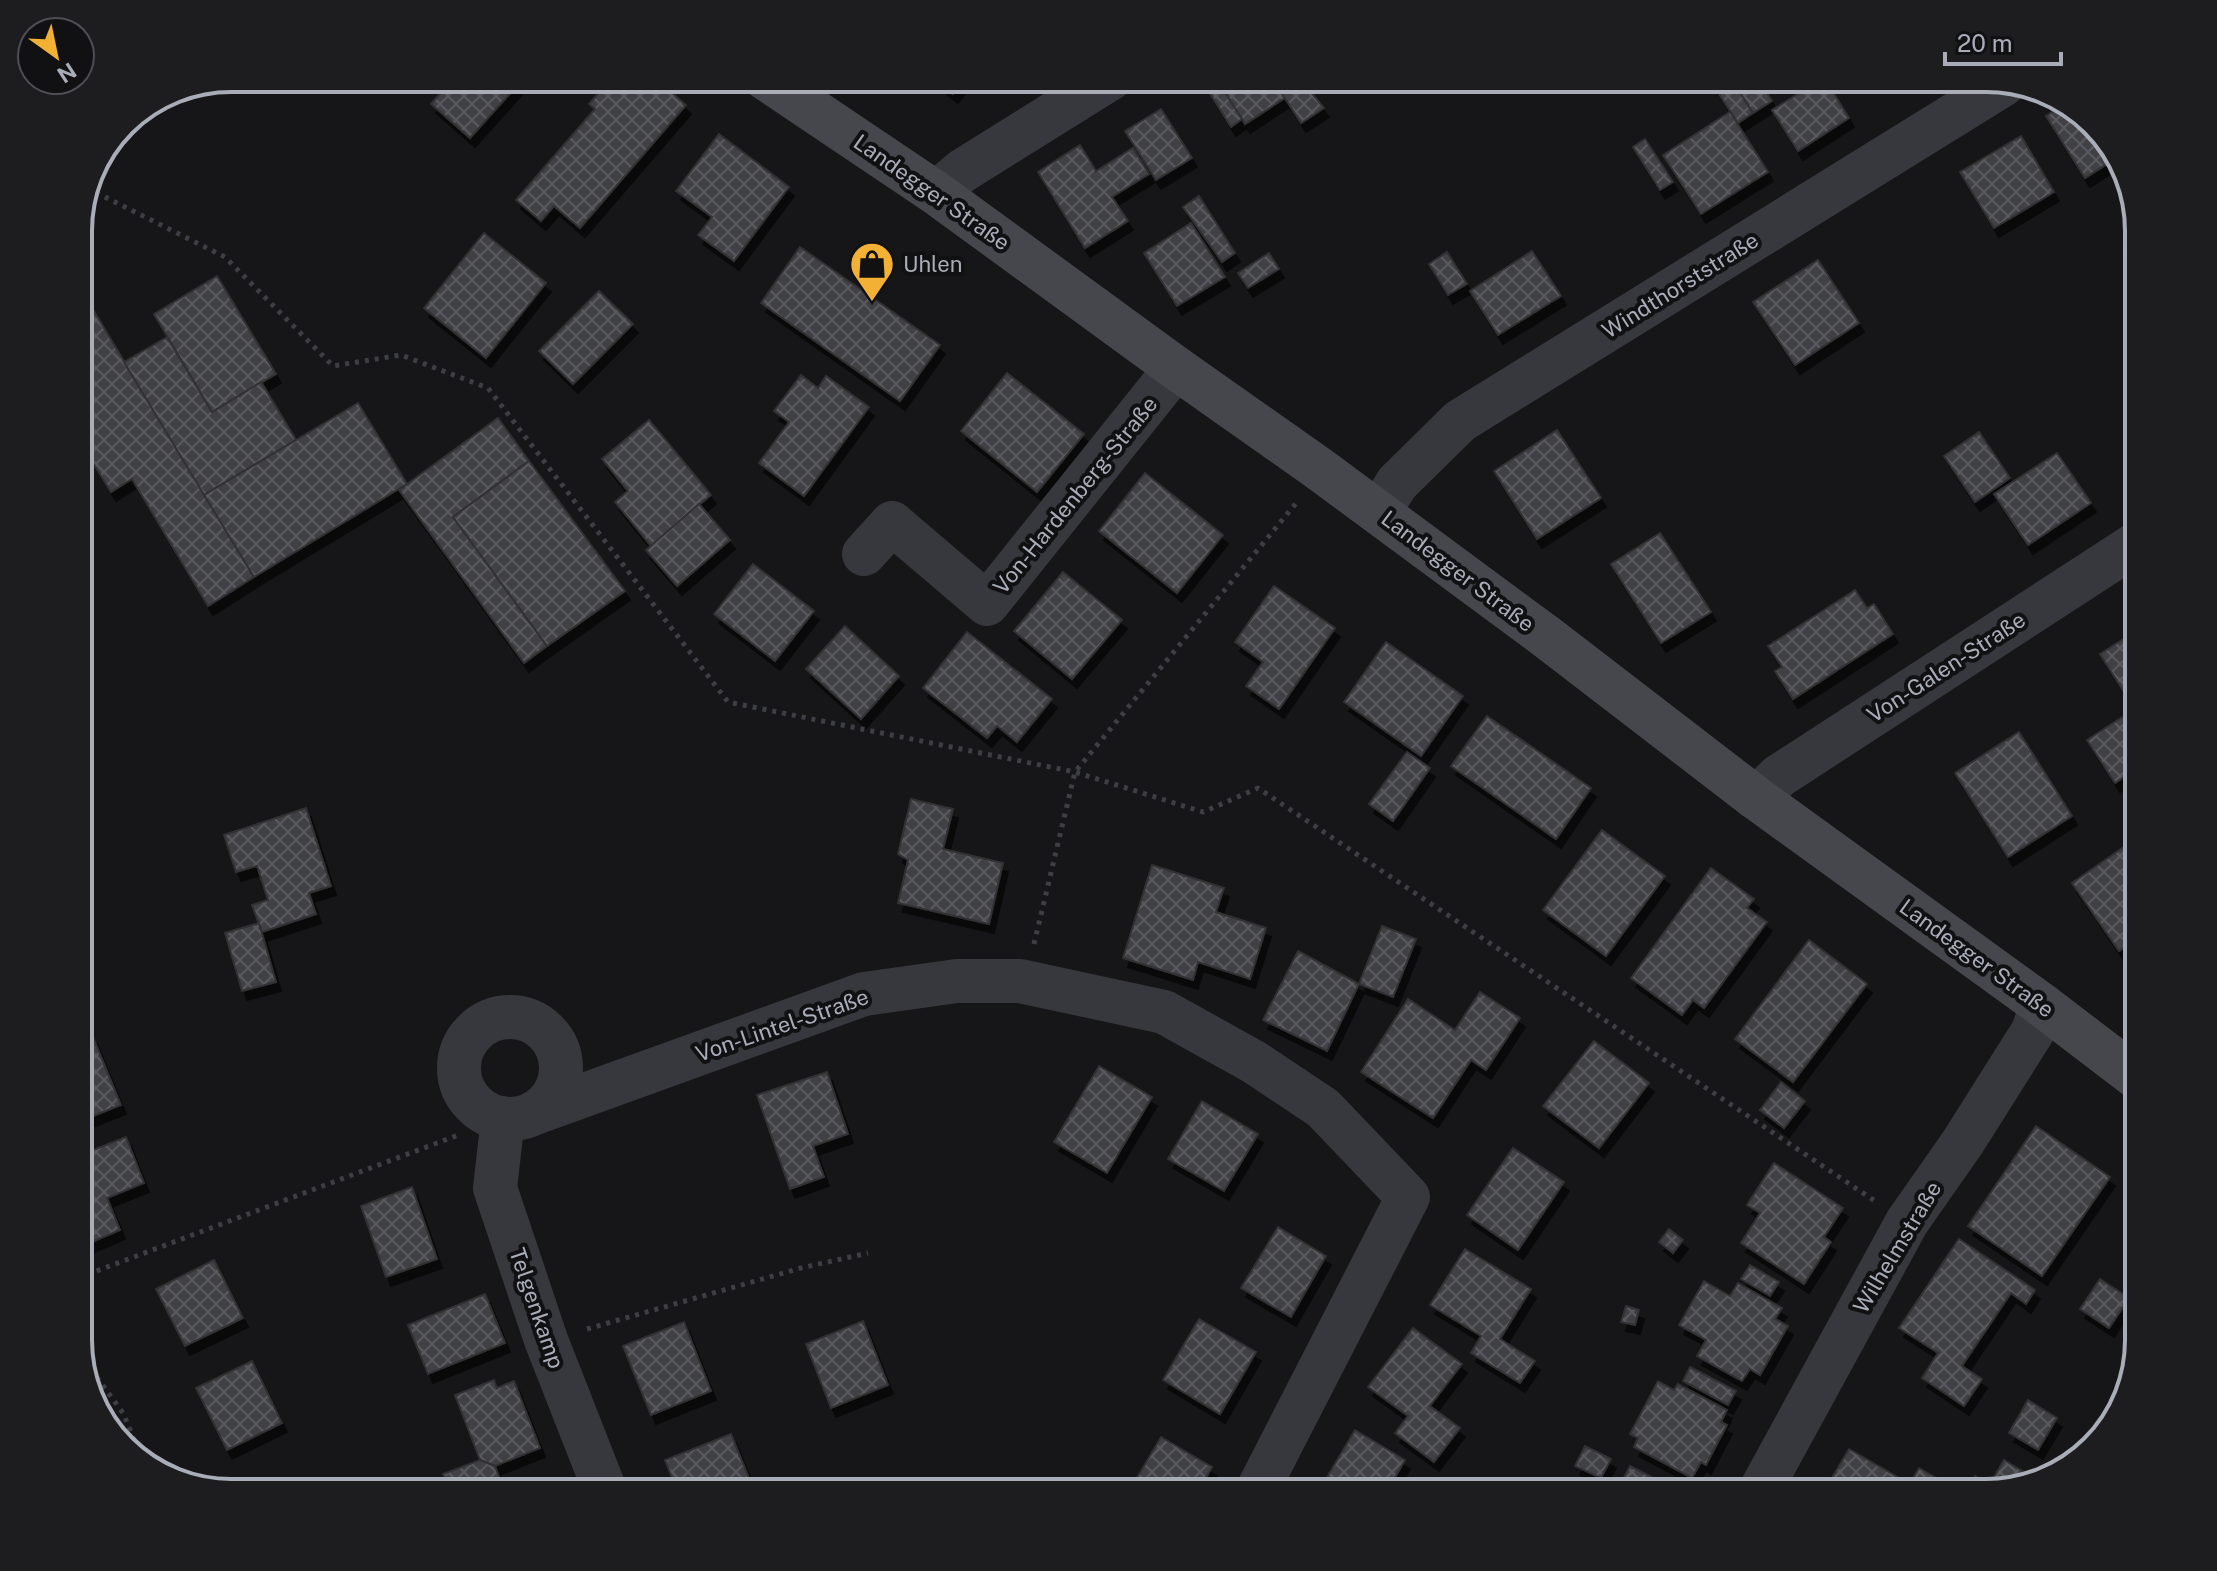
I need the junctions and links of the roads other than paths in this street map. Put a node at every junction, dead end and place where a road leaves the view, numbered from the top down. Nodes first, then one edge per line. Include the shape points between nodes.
1 (786, 92) edge
2 (1089, 92) edge
3 (1991, 92) edge
4 (936, 193) junction
5 (1176, 368) junction
6 (1379, 512) junction
7 (2125, 551) edge
8 (864, 554) dead end
9 (1756, 798) junction
10 (2042, 1005) junction
11 (2125, 1068) edge
12 (517, 1116) joint
13 (601, 1479) edge
14 (1263, 1479) edge
15 (1767, 1479) edge

1 - 4 main road, Landegger Straße
2 - 4 street
3 - 6 street, Windthorststraße via 1460,421 1397,483
4 - 5 main road, Landegger Straße
5 - 6 main road, Landegger Straße
5 - 8 street, Von-Hardenberg-Straße via 987,604 892,523
6 - 9 main road, Landegger Straße
7 - 9 street, Von-Galen-Straße via 1779,776
9 - 10 main road, Landegger Straße
10 - 11 main road, Landegger Straße
10 - 15 street, Wilhelmstraße via 2033,1031 1907,1222
12 - 13 street, Telgenkamp via 495,1188
12 - 14 street, Von-Lintel-Straße via 864,994 957,981 1020,981 1164,1012 1323,1108 1408,1197

